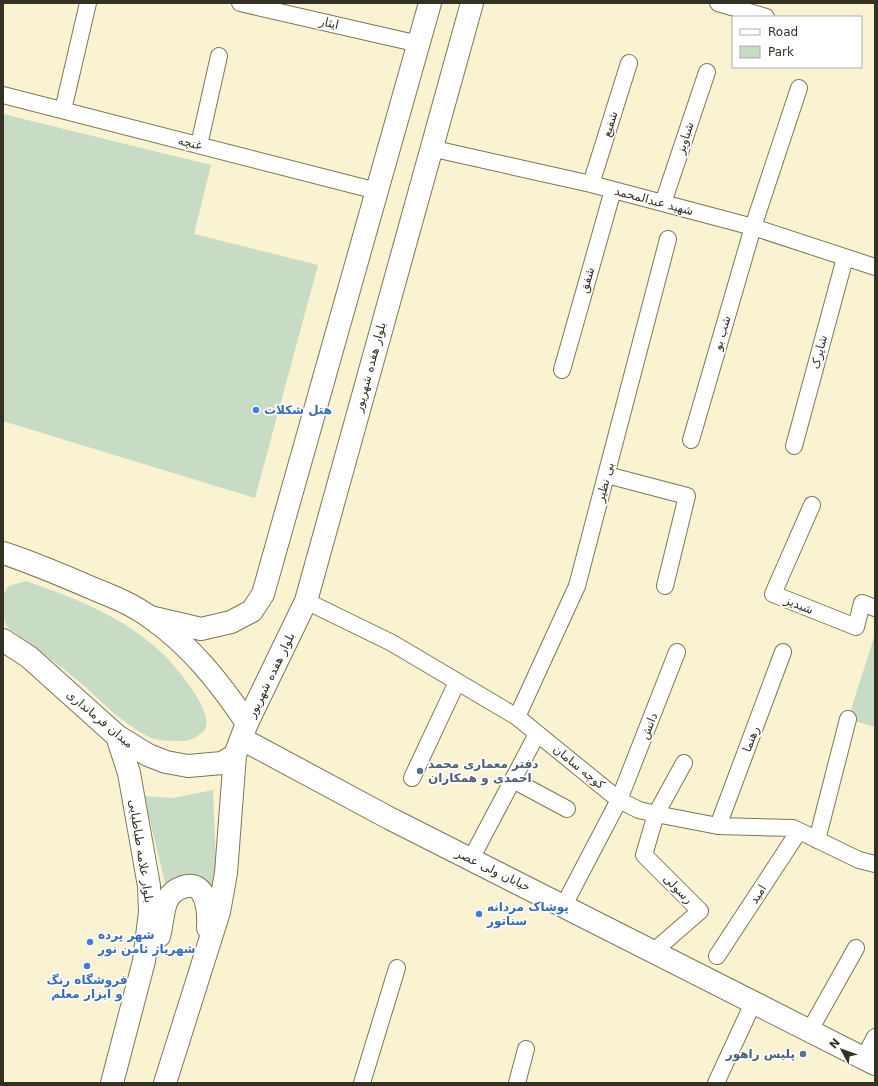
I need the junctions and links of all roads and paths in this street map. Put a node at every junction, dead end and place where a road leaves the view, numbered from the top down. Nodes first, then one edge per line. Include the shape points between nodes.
1 (88, 3) edge
2 (240, 3) edge
3 (430, 3) edge
4 (472, 3) edge
5 (718, 3) edge
6 (763, 16) edge
7 (419, 44) junction
8 (219, 56) dead end
9 (629, 63) dead end
10 (707, 72) dead end
11 (799, 88) dead end
12 (3, 95) edge
13 (63, 110) junction
14 (199, 145) junction
15 (430, 148) junction
16 (591, 184) junction
17 (612, 190) junction
18 (377, 191) junction
19 (663, 203) junction
20 (753, 227) junction
21 (668, 238) dead end
22 (845, 258) junction
23 (875, 267) edge
24 (562, 370) dead end
25 (692, 440) dead end
26 (794, 446) dead end
27 (607, 475) junction
28 (812, 505) dead end
29 (6, 554) edge
30 (665, 586) dead end
31 (306, 601) junction
32 (875, 608) edge
33 (150, 617) junction
34 (3, 640) edge
35 (677, 652) dead end
36 (783, 652) dead end
37 (457, 682) junction
38 (517, 717) junction
39 (848, 719) dead end
40 (537, 734) junction
41 (117, 736) junction
42 (241, 739) junction
43 (684, 763) dead end
44 (412, 778) dead end
45 (514, 780) junction
46 (619, 800) junction
47 (567, 809) dead end
48 (656, 814) junction
49 (718, 826) junction
50 (799, 831) junction
51 (817, 840) junction
52 (472, 859) junction
53 (875, 864) edge
54 (564, 905) junction
55 (856, 948) dead end
56 (207, 949) junction
57 (654, 951) junction
58 (716, 956) dead end
59 (397, 968) dead end
60 (754, 1001) junction
61 (128, 1021) junction
62 (810, 1030) junction
63 (875, 1037) edge
64 (526, 1049) dead end
65 (869, 1061) edge
66 (112, 1083) edge
67 (165, 1083) edge
68 (362, 1083) edge
69 (518, 1083) edge
70 (716, 1083) edge

1 - 13 street
2 - 7 street, ایثار
3 - 7 main road
4 - 15 main road, بلوار هفده شهریور
5 - 6 street
7 - 18 main road
8 - 14 street
9 - 16 street, شفیع
10 - 19 street, شباویز
11 - 20 street, شب بو
12 - 13 street, غنچه
13 - 14 street, غنچه
14 - 18 street, غنچه
15 - 16 street, شهید عبدالمحمد
15 - 31 main road, بلوار هفده شهریور
16 - 17 street, شهید عبدالمحمد
17 - 19 street, شهید عبدالمحمد
17 - 24 street, شفق
18 - 33 main road via 263,594 252,611 231,622 201,629
19 - 20 street, شهید عبدالمحمد
20 - 22 street, شهید عبدالمحمد
20 - 25 street, شب بو
21 - 27 street, بی نظیر
22 - 23 street, شهید عبدالمحمد
22 - 26 street, شاپرک
27 - 30 street via 687,496
27 - 38 street, بی نظیر via 577,586
28 - 32 street, شبدیز via 773,594 856,627 862,603
29 - 33 main road via 84,584 125,602
31 - 37 street, کوچه سامان via 392,643
31 - 42 main road, بلوار هفده شهریور
33 - 42 main road via 177,638 219,682
34 - 41 main road, میدان فرمانداری via 29,657
35 - 46 street, دانش
36 - 49 street, رهنما
37 - 38 street, کوچه سامان
37 - 44 street
38 - 40 street, کوچه سامان
39 - 51 street
40 - 45 street
40 - 46 street, کوچه سامان
41 - 42 main road, میدان فرمانداری via 148,755 188,766 222,763
41 - 61 main road, بلوار علامه طباطبایی via 128,773 148,886 150,912 144,961
42 - 52 main road, خیابان ولی عصر
42 - 56 main road via 226,873
43 - 48 street
45 - 47 street
45 - 52 street
46 - 48 street, کوچه سامان via 638,810
46 - 54 street, دانش
48 - 49 street, کوچه سامان
48 - 57 street, رسولی via 644,854 700,911
49 - 50 street, کوچه سامان via 793,828
50 - 51 street, کوچه سامان
50 - 58 street, امید
51 - 53 street, کوچه سامان via 859,860
52 - 54 main road, خیابان ولی عصر
54 - 57 main road, خیابان ولی عصر
55 - 62 street
56 - 61 main road via 209,917 206,900 200,889 189,885 176,889 167,901 156,947
56 - 67 main road
57 - 60 main road, خیابان ولی عصر
59 - 68 street
60 - 62 main road, خیابان ولی عصر
60 - 70 street
61 - 66 main road, بلوار علامه طباطبایی
62 - 65 main road, خیابان ولی عصر
63 - 65 street
64 - 69 street

